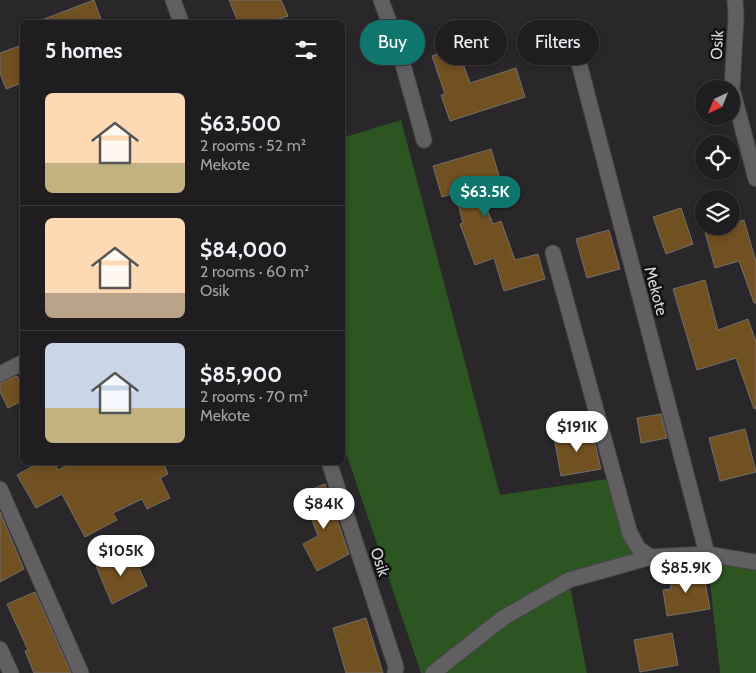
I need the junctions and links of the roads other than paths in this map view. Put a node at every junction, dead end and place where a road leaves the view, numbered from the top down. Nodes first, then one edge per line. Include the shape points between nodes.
1 (173, 0) edge
2 (381, 0) edge
3 (735, 0) edge
4 (179, 20) edge
5 (580, 65) edge
6 (424, 140) dead end
7 (756, 179) edge
8 (553, 253) dead end
9 (20, 364) edge
10 (0, 374) edge
11 (330, 465) edge
12 (0, 489) edge
13 (707, 554) junction
14 (651, 557) junction
15 (756, 562) edge
16 (0, 650) edge
17 (11, 673) edge
18 (81, 673) edge
19 (395, 673) edge
20 (433, 673) edge

1 - 4 street
2 - 6 street via 397,43
3 - 7 street, Osik via 732,89
5 - 13 street, Mekote
8 - 14 street via 630,534 639,549
9 - 10 street
11 - 19 street, Osik via 396,667
12 - 18 street
13 - 14 street
13 - 15 street
14 - 20 street via 569,580 504,618
16 - 17 street

